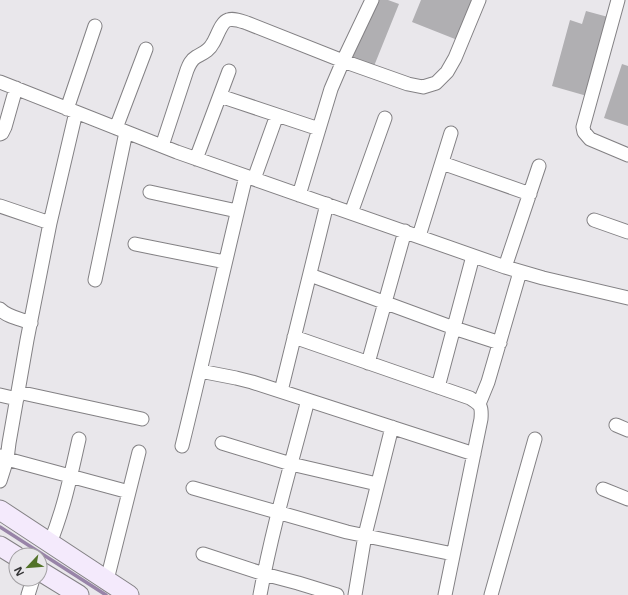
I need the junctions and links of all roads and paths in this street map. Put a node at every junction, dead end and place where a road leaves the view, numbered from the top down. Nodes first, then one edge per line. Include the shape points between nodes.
1 (371, 0) edge
2 (479, 0) edge
3 (618, 0) edge
4 (95, 26) dead end
5 (146, 49) dead end
6 (343, 61) junction
7 (230, 71) dead end
8 (0, 82) edge
9 (16, 88) junction
10 (220, 96) junction
11 (72, 110) junction
12 (277, 114) junction
13 (385, 118) dead end
14 (319, 128) junction
15 (121, 130) junction
16 (451, 133) dead end
17 (0, 134) edge
18 (162, 146) junction
19 (628, 155) edge
20 (196, 159) junction
21 (442, 163) junction
22 (539, 166) dead end
23 (250, 178) junction
24 (150, 192) dead end
25 (530, 194) junction
26 (299, 195) junction
27 (327, 204) junction
28 (0, 206) edge
29 (237, 211) junction
30 (351, 213) junction
31 (594, 220) dead end
32 (50, 223) junction
33 (405, 231) junction
34 (628, 232) edge
35 (419, 236) junction
36 (135, 244) dead end
37 (473, 256) junction
38 (225, 262) junction
39 (505, 267) junction
40 (520, 272) junction
41 (310, 274) junction
42 (95, 280) dead end
43 (628, 298) edge
44 (385, 303) junction
45 (0, 309) edge
46 (31, 323) junction
47 (454, 328) junction
48 (294, 337) junction
49 (500, 343) junction
50 (368, 362) junction
51 (200, 371) junction
52 (438, 387) junction
53 (280, 391) junction
54 (0, 395) edge
55 (17, 395) junction
56 (308, 400) junction
57 (479, 404) junction
58 (142, 419) dead end
59 (392, 427) junction
60 (79, 439) dead end
61 (535, 439) dead end
62 (222, 443) dead end
63 (182, 446) dead end
64 (139, 452) dead end
65 (474, 454) junction
66 (3, 457) edge
67 (291, 464) junction
68 (70, 476) junction
69 (0, 481) edge
70 (377, 484) junction
71 (193, 488) dead end
72 (603, 489) dead end
73 (129, 492) junction
74 (628, 499) edge
75 (0, 510) edge
76 (278, 512) junction
77 (365, 535) junction
78 (50, 543) junction
79 (203, 554) dead end
80 (453, 554) junction
81 (264, 574) junction
82 (48, 576) edge
83 (107, 580) junction
84 (79, 595) edge
85 (130, 595) edge
86 (260, 595) edge
87 (338, 595) edge
88 (355, 595) edge
89 (445, 595) edge
90 (491, 595) edge

1 - 6 street
2 - 6 street via 455,58 436,84 423,87 408,84
3 - 19 street via 583,127 590,138
4 - 11 street
5 - 15 street
6 - 14 street
6 - 18 street via 247,22 227,20 222,24 208,50 190,63
7 - 10 street
8 - 9 street
9 - 11 street
9 - 17 street via 5,127
10 - 12 street
10 - 20 street
11 - 15 street
11 - 32 street
12 - 14 street
12 - 23 street
13 - 30 street
14 - 26 street
15 - 18 street
15 - 42 street
16 - 21 street
18 - 20 street
20 - 23 street
21 - 25 street
21 - 35 street
22 - 25 street
23 - 26 street
23 - 29 street
24 - 29 street
25 - 39 street
26 - 27 street
27 - 30 street
27 - 41 street
28 - 32 street
29 - 38 street
30 - 33 street
31 - 34 street
32 - 46 street
33 - 35 street
33 - 44 street
35 - 37 street
36 - 38 street
37 - 39 street
37 - 47 street
38 - 51 street
39 - 40 street
40 - 43 street
40 - 49 street
41 - 44 street
41 - 48 street
44 - 47 street
44 - 50 street
45 - 46 street via 10,316
46 - 55 street
47 - 49 street
47 - 52 street
48 - 50 street
48 - 53 street
49 - 57 street
50 - 52 street
51 - 53 street
51 - 63 street
52 - 57 street via 470,398
53 - 56 street
54 - 55 street
55 - 58 street
55 - 66 street
56 - 59 street
56 - 67 street
57 - 65 street via 482,410
59 - 65 street
59 - 70 street
60 - 68 street
61 - 90 street
62 - 67 street
64 - 73 street
65 - 80 street
66 - 68 street
66 - 69 street
67 - 70 street
67 - 76 street
68 - 73 street
68 - 78 street via 63,508
70 - 77 street
71 - 76 street
72 - 74 street
73 - 83 street
75 - 78 street
76 - 77 street
76 - 81 street
77 - 80 street
77 - 88 street
78 - 83 street
79 - 81 street
80 - 89 street
81 - 86 street
81 - 87 street
82 - 84 street
83 - 85 street

